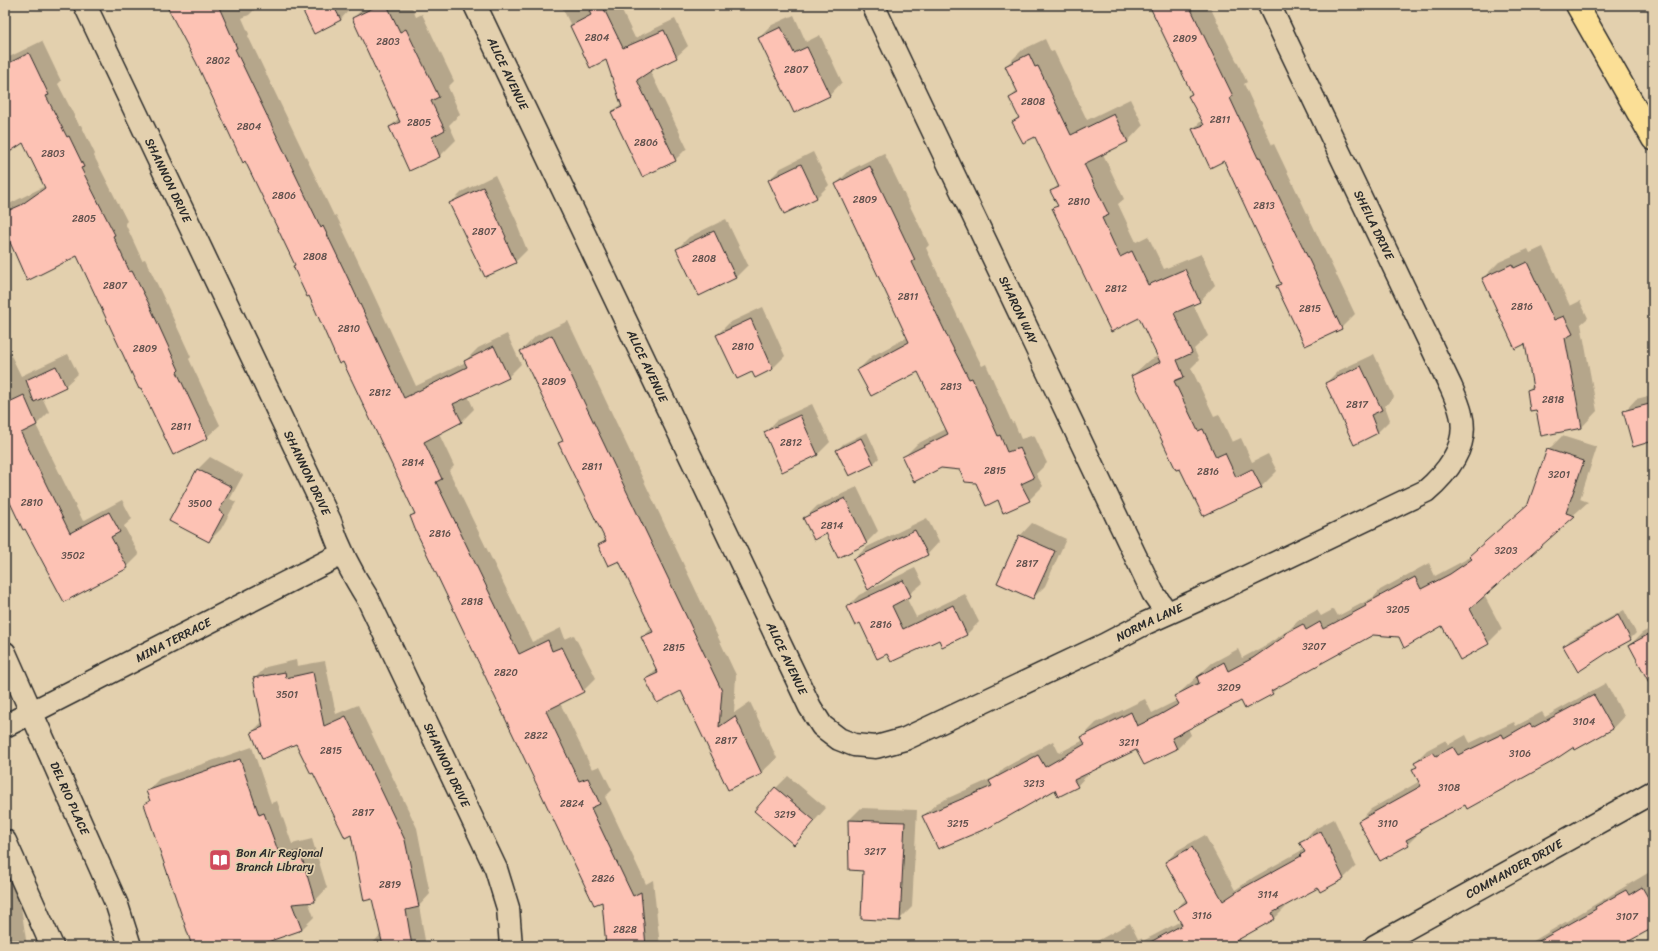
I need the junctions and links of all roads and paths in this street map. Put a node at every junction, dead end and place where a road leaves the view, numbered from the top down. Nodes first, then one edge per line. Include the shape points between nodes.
1 (85, 5) edge
2 (475, 5) edge
3 (873, 5) edge
4 (1269, 5) edge
5 (1577, 5) edge
6 (1653, 139) edge
7 (1459, 449) joint
8 (342, 554) junction
9 (1166, 613) junction
10 (5, 653) edge
11 (32, 712) junction
12 (5, 726) edge
13 (822, 726) joint
14 (1653, 792) edge
15 (5, 841) edge
16 (52, 946) edge
17 (130, 946) edge
18 (511, 946) edge
19 (1375, 946) edge

1 - 8 street, SHANNON DRIVE via 330,521
2 - 13 street, ALICE AVENUE via 810,707
3 - 9 street, SHARON WAY via 1153,593
4 - 7 street, SHEILA DRIVE via 1451,387 1461,414 1463,431
5 - 6 highway
7 - 9 street, NORMA LANE via 1454,462 1426,491
8 - 11 street, MINA TERRACE
8 - 18 street, SHANNON DRIVE via 368,599 496,869 508,908
9 - 13 street, NORMA LANE via 905,739 876,747 854,745 839,739
10 - 11 street, DEL RIO PLACE
11 - 12 street, MINA TERRACE
11 - 17 street, DEL RIO PLACE via 117,905
14 - 19 street, COMMANDER DRIVE
15 - 16 street

